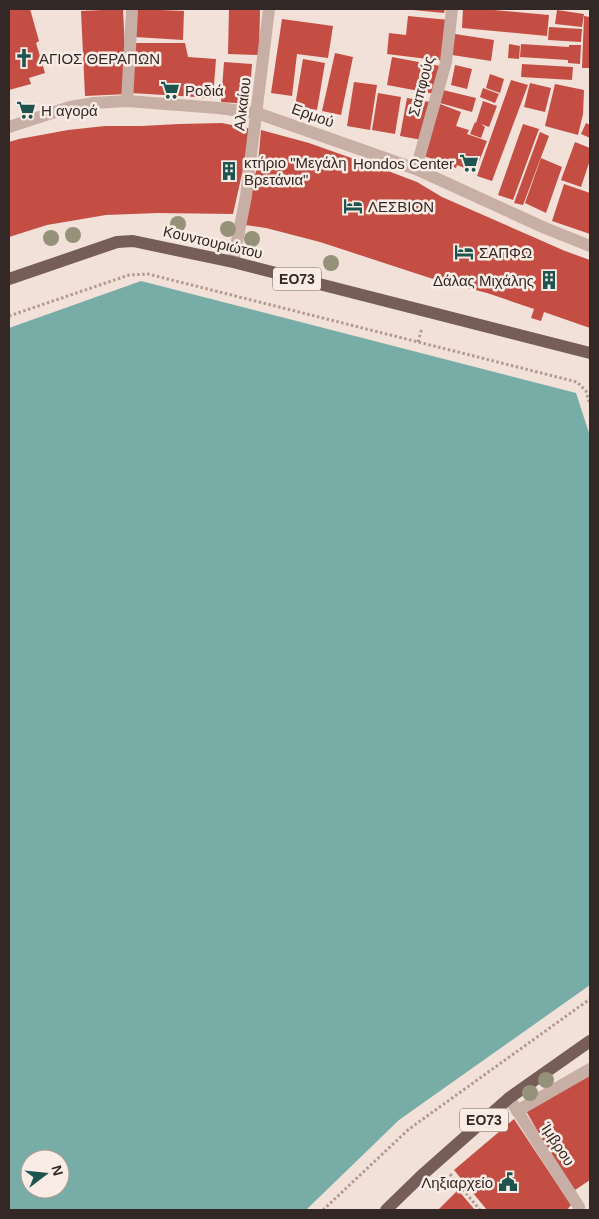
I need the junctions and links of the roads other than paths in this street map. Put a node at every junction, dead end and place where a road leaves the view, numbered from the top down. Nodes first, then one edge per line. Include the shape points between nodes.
1 (269, 9) edge
2 (452, 9) edge
3 (132, 12) dead end
4 (128, 101) junction
5 (257, 113) junction
6 (9, 127) edge
7 (416, 169) junction
8 (590, 246) edge
9 (234, 262) junction
10 (9, 280) edge
11 (589, 354) edge
12 (590, 1041) edge
13 (590, 1069) edge
14 (509, 1098) junction
15 (517, 1111) junction
16 (582, 1206) edge
17 (386, 1210) edge

1 - 5 street, Αλκαίου
2 - 7 street, Σαπφούς via 446,62
3 - 4 street
4 - 5 street, Ερμού
4 - 6 street, Ερμού via 70,107
5 - 7 street, Ερμού
5 - 9 street, Αλκαίου
7 - 8 street, Ερμού
9 - 10 main road, Κουντουριώτου / ΕΟ73 via 125,241
9 - 11 main road, Κουντουριώτου / ΕΟ73
12 - 14 main road, ΕΟ73
13 - 15 street
14 - 15 street, Ίμβρου
14 - 17 main road, ΕΟ73
15 - 16 street, Ίμβρου

